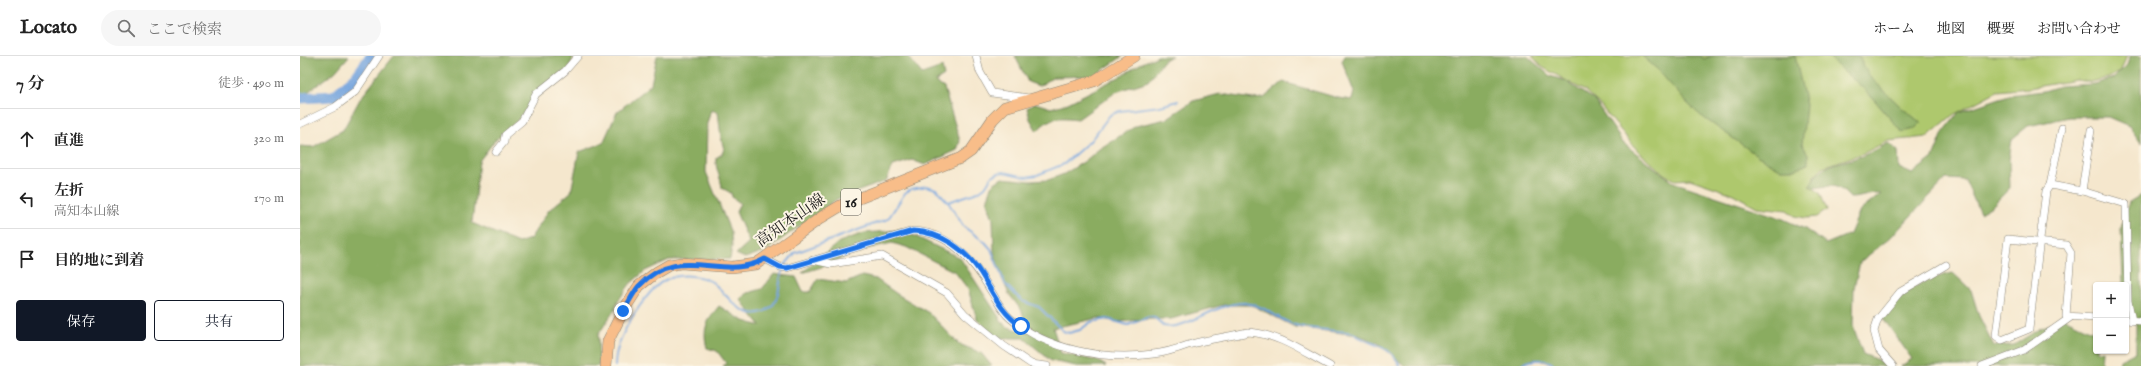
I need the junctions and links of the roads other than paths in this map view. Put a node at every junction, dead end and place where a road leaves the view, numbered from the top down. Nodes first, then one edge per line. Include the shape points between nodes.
1 (379, 56) edge
2 (578, 56) edge
3 (976, 56) edge
4 (1134, 56) edge
5 (1031, 98) junction
6 (300, 124) edge
7 (2062, 128) dead end
8 (2091, 130) dead end
9 (496, 152) dead end
10 (2050, 185) junction
11 (2082, 191) junction
12 (2039, 242) junction
13 (765, 259) junction
14 (812, 260) junction
15 (1946, 265) dead end
16 (2071, 317) junction
17 (2093, 318) edge
18 (2129, 318) edge
19 (2129, 320) edge
20 (2141, 321) edge
21 (1315, 362) edge
22 (606, 366) edge
23 (1047, 366) edge
24 (1330, 366) edge
25 (1893, 366) edge
26 (1982, 366) edge

1 - 6 street via 355,92 335,107
2 - 9 street via 565,71 536,94 522,121 505,135 504,142
3 - 5 street via 980,72 992,93
4 - 5 main road, 高知本山線 / 16 via 1094,81
5 - 13 main road, 高知本山線 / 16 via 1005,107 993,119 971,151 961,158 842,205
7 - 10 street
8 - 11 street
10 - 11 street
10 - 12 street via 2046,190
11 - 18 street via 2126,204
12 - 12 street via 2008,239 1996,336 2002,340 2029,329
12 - 16 street via 2066,244 2071,252 2066,316
13 - 14 street via 784,267
13 - 22 main road, 高知本山線 / 16 via 746,266 716,267 681,263 669,265 657,272 639,286 623,311 608,341
14 - 21 street via 913,231 924,231 938,236 962,251 979,270 1001,309 1010,318 1051,343 1082,353 1152,355 1248,332 1288,342
14 - 23 street via 831,264 882,256 947,293 965,314 1004,346 1031,364
15 - 25 street via 1900,292 1878,320 1874,331 1879,350
16 - 17 street
16 - 26 street via 2024,350
19 - 20 street
21 - 24 street

